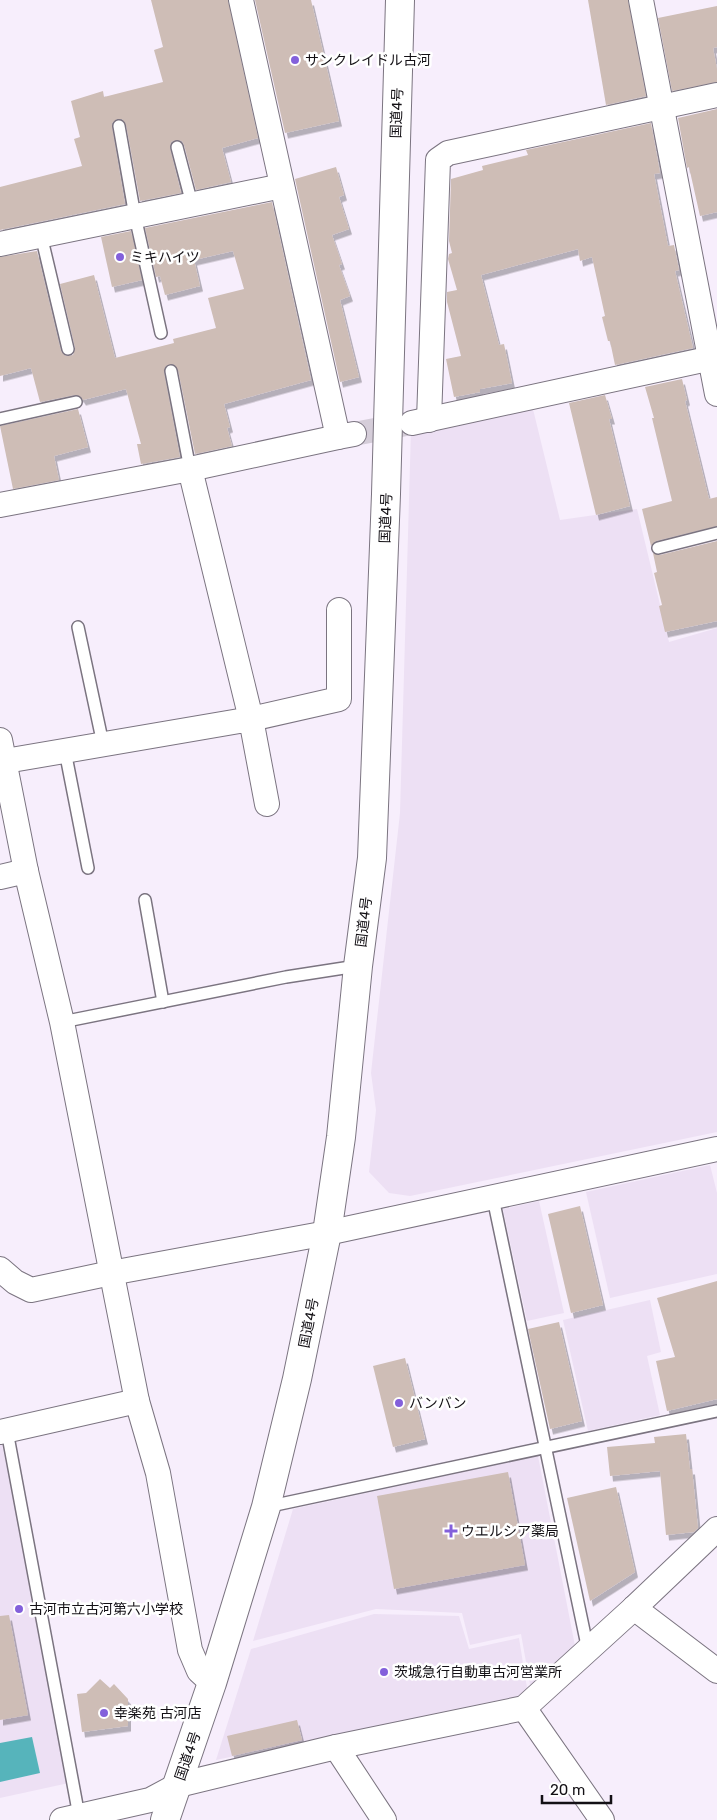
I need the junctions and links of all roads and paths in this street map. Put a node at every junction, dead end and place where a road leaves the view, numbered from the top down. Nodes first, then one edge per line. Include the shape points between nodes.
1 (241, 0) edge
2 (400, 0) edge
3 (641, 0) edge
4 (717, 95) edge
5 (661, 107) junction
6 (119, 126) dead end
7 (177, 147) dead end
8 (282, 186) junction
9 (192, 204) junction
10 (135, 216) junction
11 (41, 235) junction
12 (0, 244) edge
13 (161, 332) dead end
14 (68, 349) dead end
15 (713, 358) edge
16 (171, 371) dead end
17 (717, 394) edge
18 (76, 402) dead end
19 (0, 419) edge
20 (190, 469) junction
21 (0, 505) edge
22 (717, 533) edge
23 (658, 548) dead end
24 (339, 610) dead end
25 (78, 627) dead end
26 (251, 719) junction
27 (103, 744) junction
28 (65, 751) junction
29 (1, 754) edge
30 (267, 804) dead end
31 (88, 868) dead end
32 (26, 871) junction
33 (0, 877) edge
34 (145, 900) dead end
35 (358, 966) junction
36 (164, 1002) junction
37 (62, 1022) junction
38 (717, 1149) edge
39 (493, 1198) junction
40 (327, 1233) junction
41 (0, 1269) edge
42 (111, 1273) junction
43 (137, 1401) junction
44 (717, 1410) edge
45 (4, 1432) edge
46 (545, 1446) junction
47 (266, 1507) junction
48 (717, 1529) edge
49 (634, 1608) junction
50 (588, 1650) junction
51 (717, 1671) edge
52 (212, 1683) junction
53 (524, 1708) junction
54 (336, 1747) junction
55 (178, 1785) junction
56 (71, 1818) edge
57 (165, 1820) edge
58 (384, 1820) edge
59 (602, 1820) edge

1 - 8 street
2 - 35 highway, 国道4号 via 380,690 372,858
3 - 5 street
4 - 5 street
5 - 15 street
5 - 15 street via 448,152 438,160 420,421
6 - 10 lane
7 - 9 lane
8 - 9 street
8 - 20 street via 346,435
9 - 10 street
10 - 11 street
10 - 13 lane
11 - 12 street
11 - 14 lane
15 - 17 street
16 - 20 lane
18 - 19 lane
20 - 21 street
20 - 26 street
22 - 23 lane
24 - 26 street via 339,698
25 - 27 lane
26 - 27 street
26 - 30 street
27 - 28 street
28 - 29 street
28 - 31 lane
29 - 32 street
32 - 33 street
32 - 37 street
34 - 36 lane
35 - 36 lane
35 - 40 highway, 国道4号 via 341,1137
36 - 37 lane
37 - 42 street
38 - 39 street
39 - 40 street
39 - 46 lane
40 - 42 street
40 - 47 highway, 国道4号 via 298,1379
41 - 42 street via 31,1290
42 - 43 street
43 - 45 street
43 - 52 street via 158,1472 190,1650 199,1670
44 - 46 lane
45 - 56 lane
46 - 47 lane
46 - 50 lane
47 - 52 highway, 国道4号
48 - 49 street
49 - 50 street
49 - 51 street
50 - 53 street
52 - 55 highway, 国道4号
53 - 54 street
53 - 59 street
54 - 55 street
54 - 58 street
55 - 56 street via 150,1800
55 - 57 highway, 国道4号

